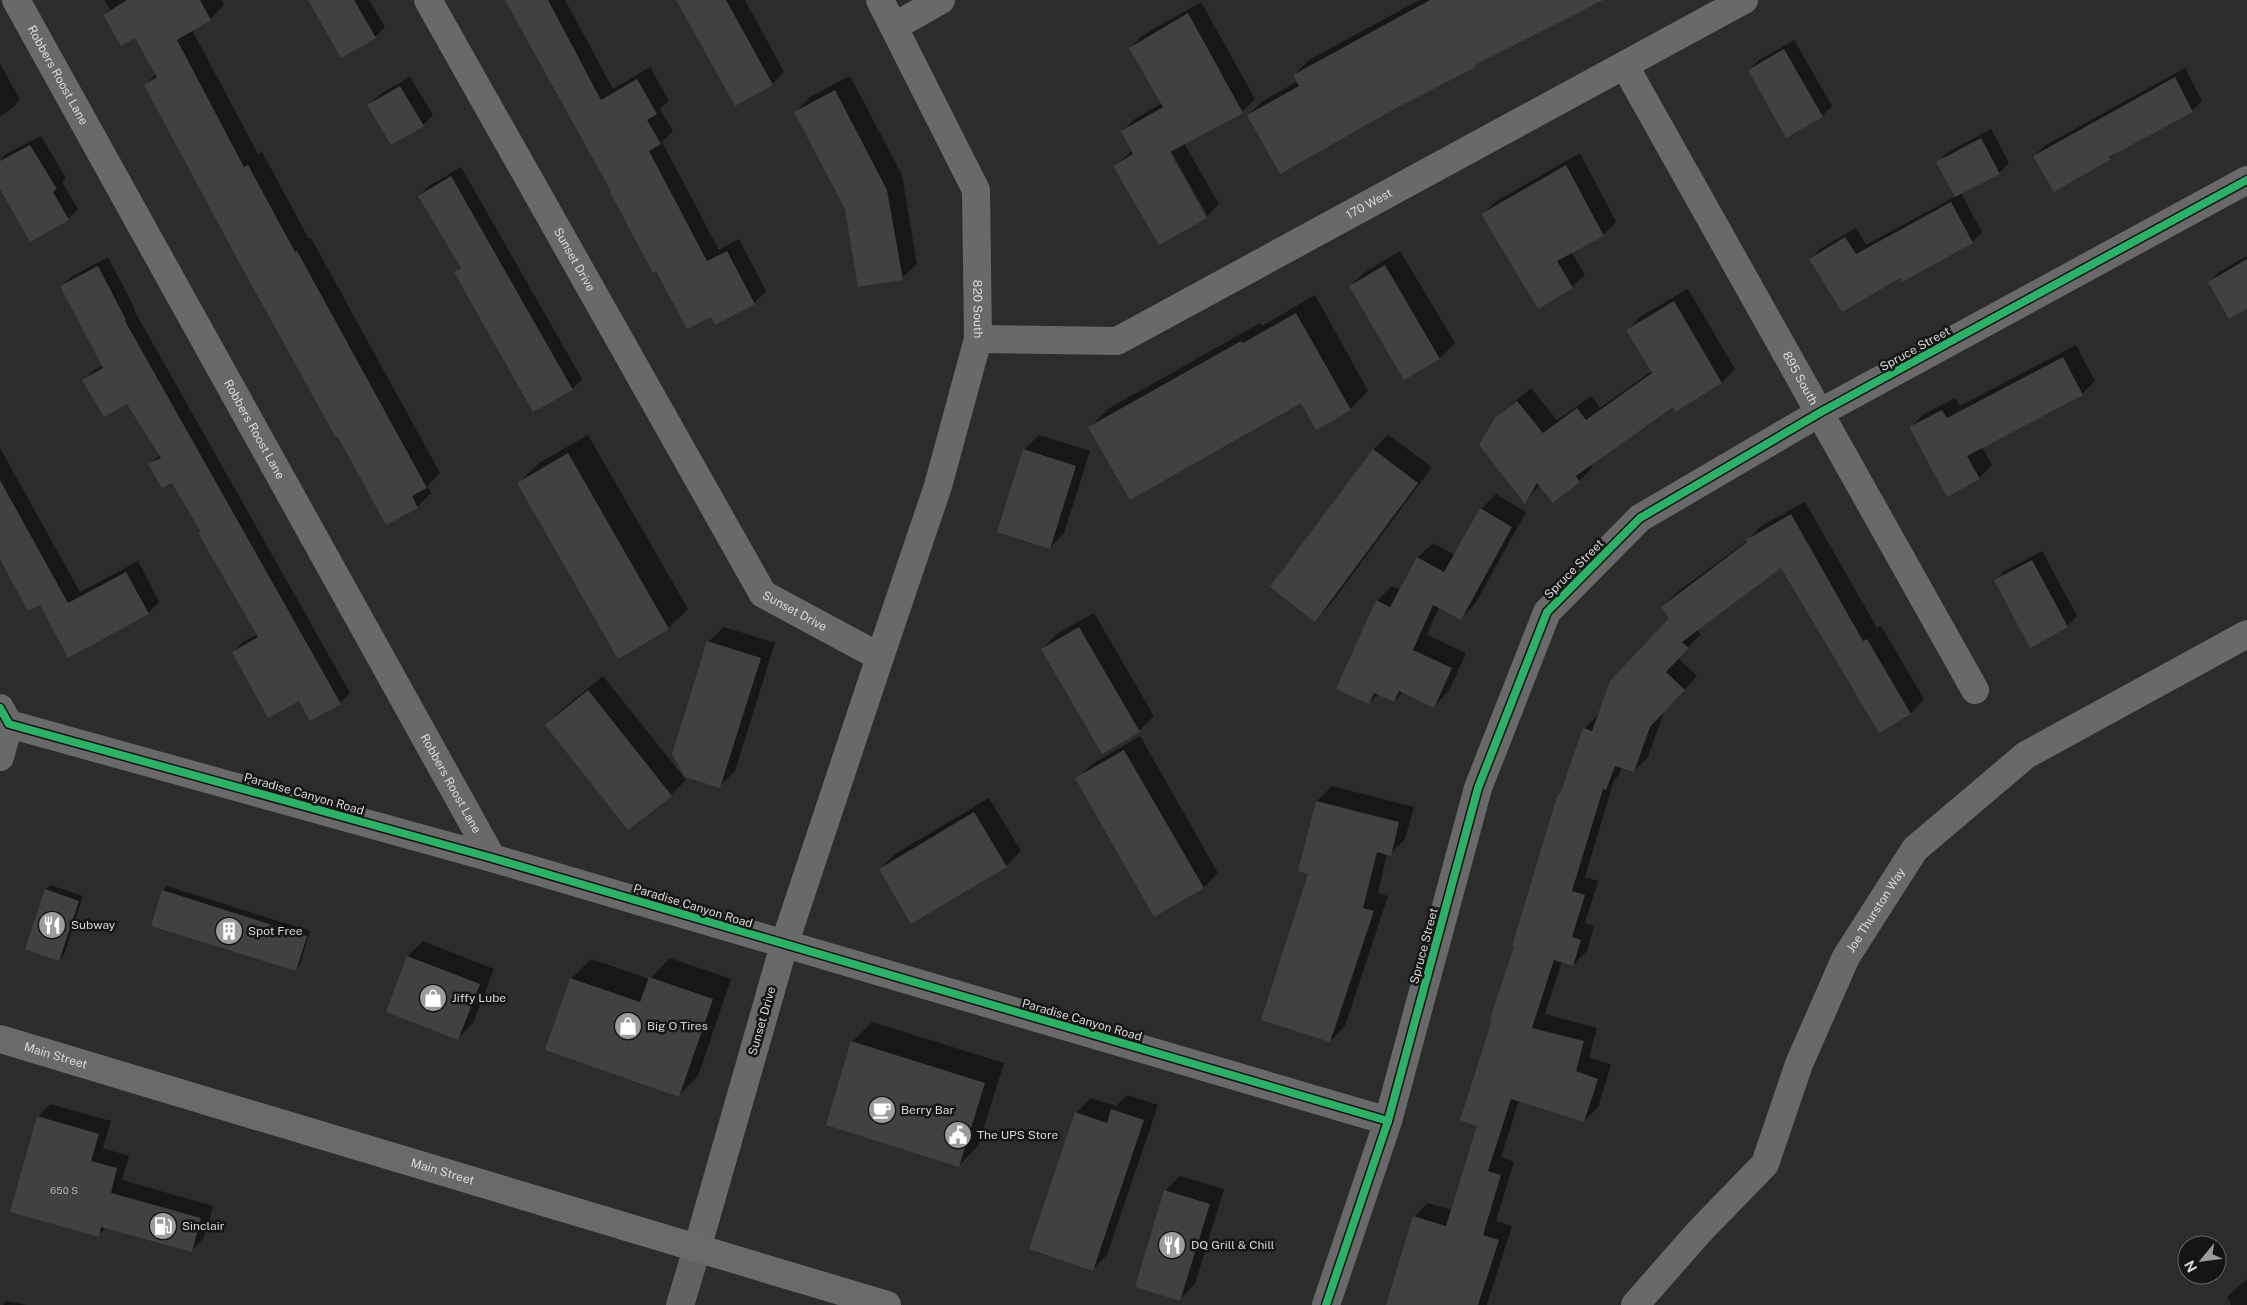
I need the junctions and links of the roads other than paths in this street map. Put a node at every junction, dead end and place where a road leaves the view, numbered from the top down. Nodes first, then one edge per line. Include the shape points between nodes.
1 (16, 0) edge
2 (428, 0) edge
3 (880, 0) edge
4 (941, 0) edge
5 (1744, 0) edge
6 (895, 26) junction
7 (1625, 66) junction
8 (2247, 180) edge
9 (978, 339) junction
10 (1821, 412) junction
11 (2247, 634) edge
12 (880, 657) junction
13 (1975, 690) dead end
14 (5, 716) edge
15 (0, 757) edge
16 (492, 858) junction
17 (784, 945) junction
18 (0, 1039) edge
19 (1388, 1121) junction
20 (697, 1249) junction
21 (680, 1305) edge
22 (887, 1305) edge
23 (1326, 1305) edge
24 (1636, 1305) edge

1 - 16 street, Robbers Roost Lane
2 - 12 street, Sunset Drive via 763,594
3 - 6 street, 820 South
4 - 6 street
5 - 7 street, 170 West
6 - 9 street, 820 South via 976,190
7 - 9 street, 170 West via 1117,341
7 - 10 street, 895 South
8 - 10 street, Spruce Street
9 - 12 street, 820 South via 938,486
10 - 13 street, 895 South
10 - 19 street, Spruce Street via 1640,518 1547,612 1478,788
11 - 24 street, Joe Thurston Way via 2026,755 1915,849 1846,957 1799,1064 1764,1164
12 - 17 street, Sunset Drive
14 - 15 street
14 - 16 street, Paradise Canyon Road
16 - 17 street, Paradise Canyon Road
17 - 19 street, Paradise Canyon Road
17 - 20 street, Sunset Drive
18 - 20 main road, Main Street
19 - 23 street, Spruce Street
20 - 21 street
20 - 22 main road, Main Street

